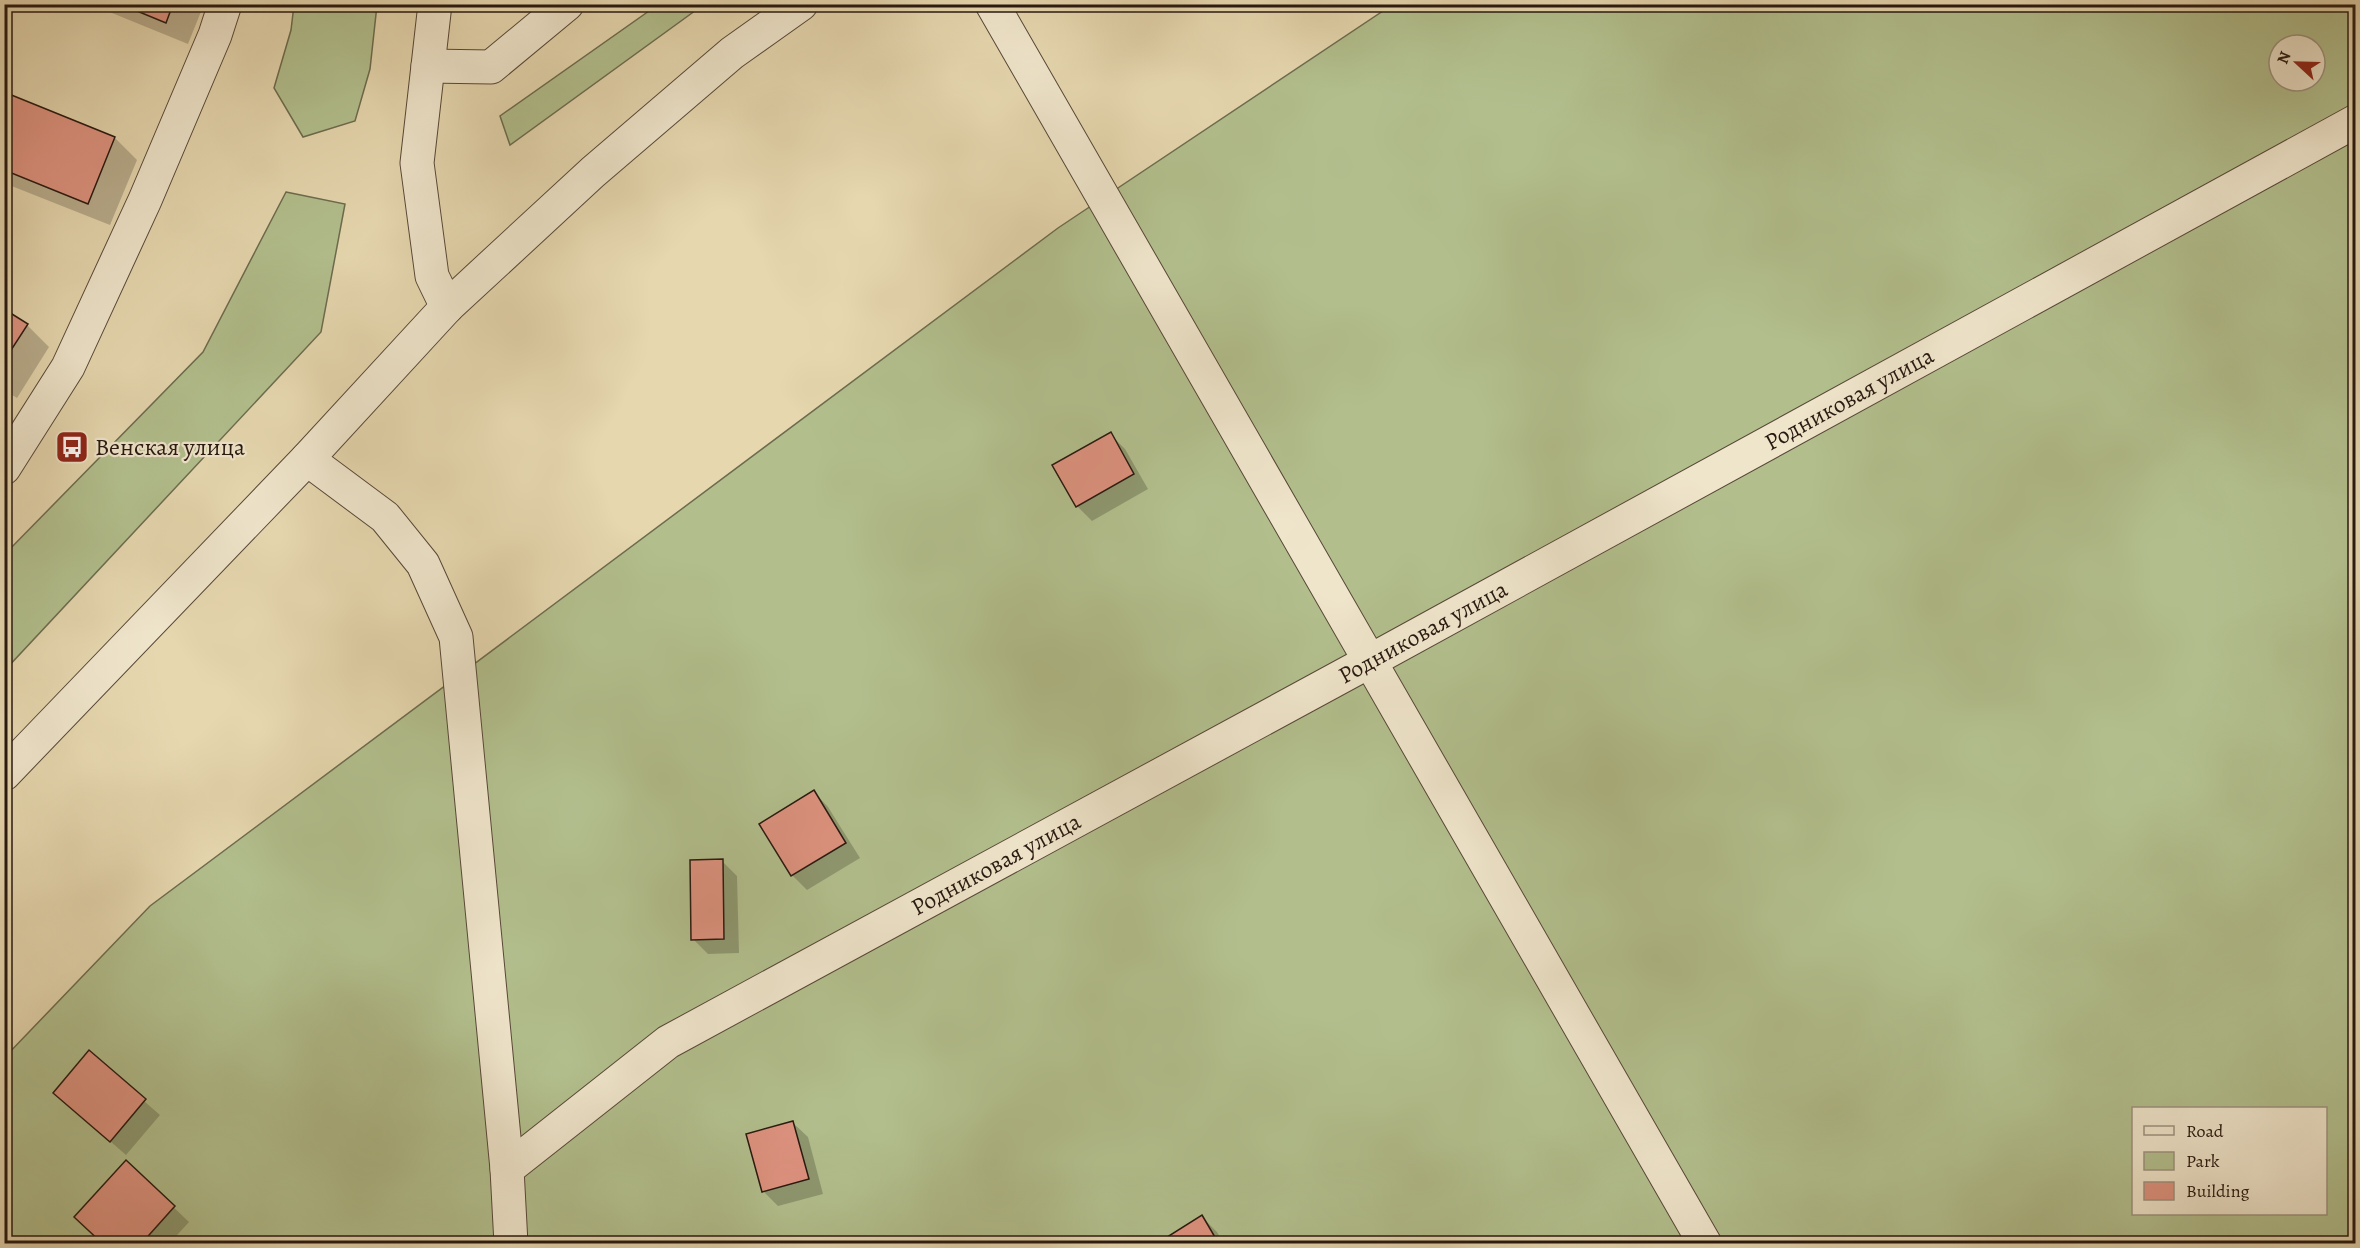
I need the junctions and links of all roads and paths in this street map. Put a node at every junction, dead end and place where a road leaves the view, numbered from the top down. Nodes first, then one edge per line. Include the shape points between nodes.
1 (225, 4) edge
2 (435, 4) edge
3 (567, 4) edge
4 (801, 4) edge
5 (992, 4) edge
6 (428, 66) junction
7 (2355, 121) edge
8 (447, 307) junction
9 (308, 459) junction
10 (4, 468) edge
11 (1370, 660) junction
12 (4, 774) edge
13 (507, 1169) junction
14 (1704, 1243) edge
15 (512, 1244) edge

1 - 10 street via 145,200 68,367
2 - 6 street
3 - 6 street via 491,68
4 - 8 street via 732,53 602,164
5 - 11 street
6 - 8 street via 417,163 432,276
7 - 11 street, Родниковая улица
8 - 9 street
9 - 12 street
9 - 13 street via 386,517 423,564 456,637
11 - 13 street, Родниковая улица via 668,1042
11 - 14 street
13 - 15 street

